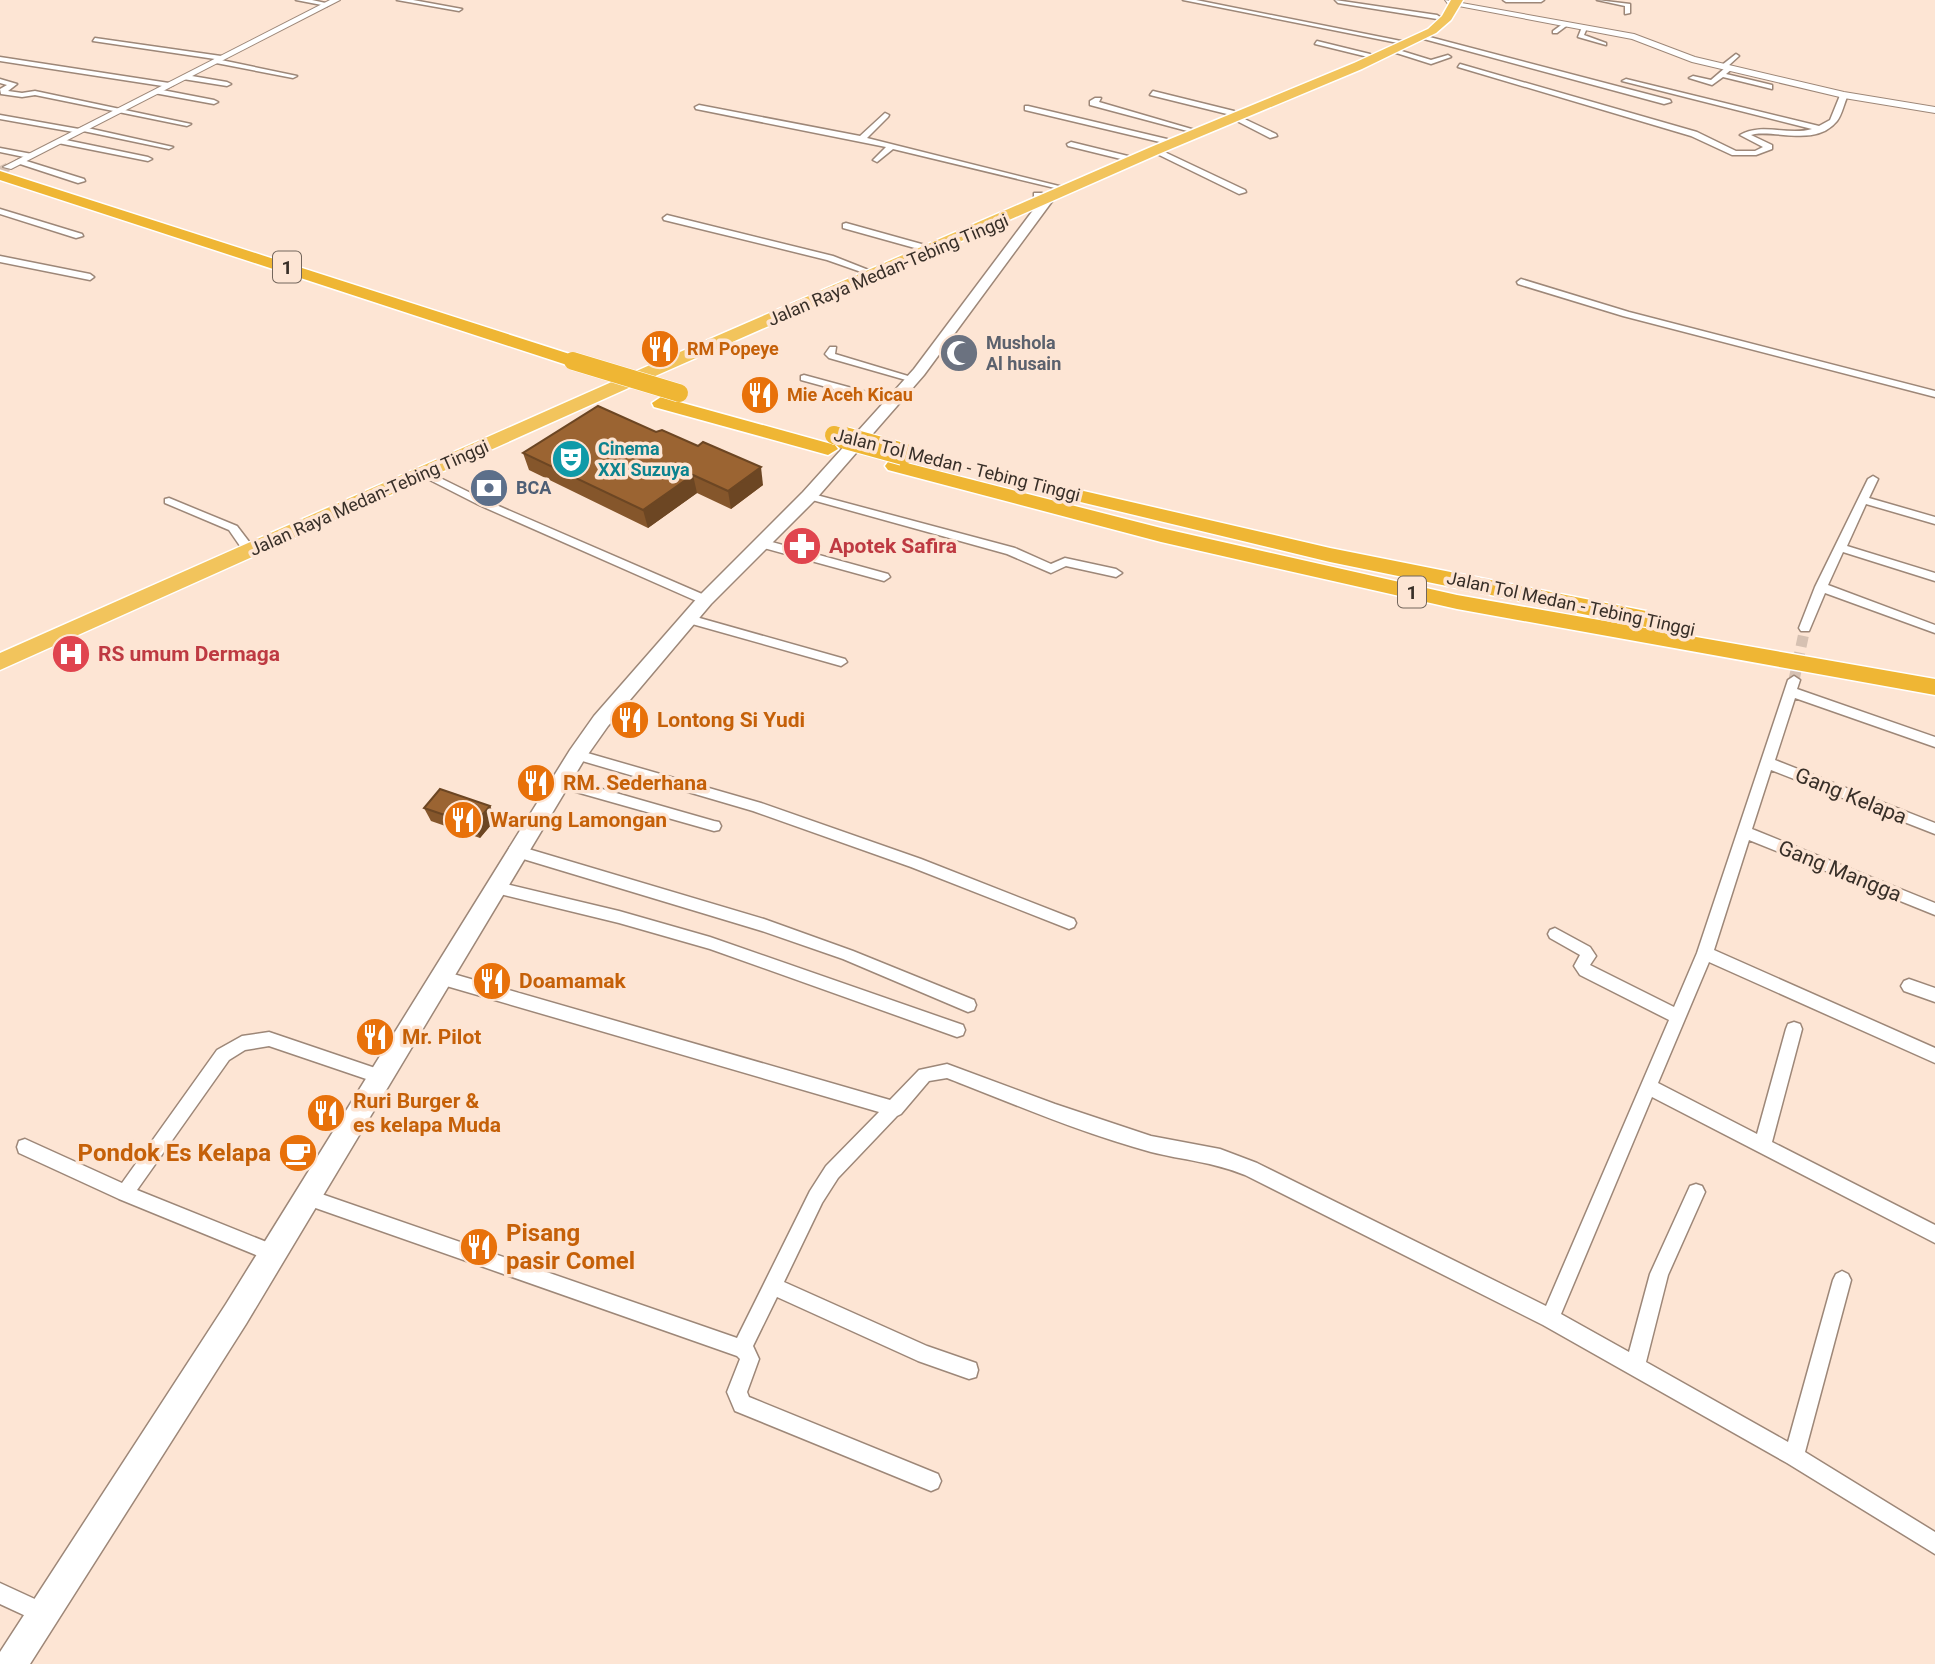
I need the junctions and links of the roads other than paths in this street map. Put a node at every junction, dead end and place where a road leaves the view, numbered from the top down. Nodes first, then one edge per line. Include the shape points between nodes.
1 (299, 0) edge
2 (400, 0) edge
3 (1186, 0) edge
4 (1506, 0) edge
5 (1541, 0) edge
6 (1600, 0) edge
7 (1338, 1) edge
8 (1449, 1) edge
9 (332, 2) edge
10 (1208, 2) edge
11 (459, 9) dead end
12 (1627, 13) dead end
13 (1437, 17) junction
14 (1566, 24) junction
15 (1584, 28) junction
16 (1555, 32) dead end
17 (95, 40) dead end
18 (1317, 43) dead end
19 (1406, 43) junction
20 (1604, 44) dead end
21 (1368, 55) junction
22 (1736, 56) dead end
23 (1448, 57) dead end
24 (49, 58) dead end
25 (0, 59) edge
26 (218, 60) junction
27 (1460, 66) dead end
28 (1725, 70) junction
29 (293, 76) dead end
30 (184, 78) junction
31 (1693, 78) dead end
32 (0, 81) edge
33 (1626, 81) dead end
34 (227, 84) dead end
35 (169, 85) junction
36 (1769, 87) dead end
37 (156, 91) junction
38 (1153, 93) dead end
39 (1844, 95) junction
40 (1098, 100) dead end
41 (214, 102) dead end
42 (1667, 102) dead end
43 (66, 106) dead end
44 (699, 107) dead end
45 (1028, 108) dead end
46 (1935, 110) edge
47 (115, 112) junction
48 (1234, 115) junction
49 (885, 116) dead end
50 (5, 118) edge
51 (0, 124) edge
52 (187, 124) dead end
53 (1820, 129) junction
54 (81, 130) junction
55 (1191, 130) junction
56 (1273, 136) dead end
57 (63, 139) junction
58 (862, 139) junction
59 (1071, 144) dead end
60 (891, 146) junction
61 (1160, 146) junction
62 (169, 147) dead end
63 (0, 150) edge
64 (1125, 158) junction
65 (25, 159) junction
66 (148, 159) dead end
67 (877, 160) dead end
68 (4, 171) edge
69 (81, 181) dead end
70 (0, 188) edge
71 (1242, 192) dead end
72 (1040, 202) junction
73 (0, 211) edge
74 (667, 218) dead end
75 (846, 226) dead end
76 (79, 236) dead end
77 (922, 247) junction
78 (0, 259) edge
79 (867, 271) junction
80 (90, 277) dead end
81 (1521, 282) dead end
82 (833, 349) dead end
83 (564, 365) junction
84 (804, 378) dead end
85 (913, 379) junction
86 (679, 393) joint
87 (1935, 394) edge
88 (892, 402) junction
89 (831, 442) junction
90 (899, 460) junction
91 (424, 473) junction
92 (1873, 480) dead end
93 (809, 496) junction
94 (1866, 500) junction
95 (169, 501) dead end
96 (1935, 521) edge
97 (244, 543) junction
98 (761, 543) junction
99 (1842, 548) junction
100 (1116, 573) dead end
101 (884, 577) dead end
102 (1935, 577) edge
103 (1821, 587) junction
104 (705, 600) junction
105 (689, 619) junction
106 (1805, 628) tunnel mouth
107 (1935, 629) edge
108 (0, 650) edge
109 (0, 662) edge
110 (841, 662) dead end
111 (1935, 672) edge
112 (1935, 687) edge
113 (1935, 742) edge
114 (577, 755) junction
115 (1768, 763) junction
116 (560, 782) junction
117 (714, 826) dead end
118 (1935, 829) edge
119 (1745, 832) junction
120 (515, 851) junction
121 (496, 888) junction
122 (1935, 909) edge
123 (1069, 923) dead end
124 (1555, 934) dead end
125 (1705, 953) junction
126 (443, 978) junction
127 (1909, 986) dead end
128 (1935, 995) edge
129 (968, 1005) dead end
130 (1678, 1017) junction
131 (1794, 1029) dead end
132 (957, 1030) dead end
133 (1935, 1056) edge
134 (378, 1076) junction
135 (1649, 1087) junction
136 (895, 1109) junction
137 (1763, 1143) junction
138 (24, 1147) dead end
139 (1696, 1192) dead end
140 (125, 1193) junction
141 (307, 1197) junction
142 (1935, 1234) edge
143 (273, 1253) junction
144 (1842, 1280) dead end
145 (773, 1286) junction
146 (1550, 1318) junction
147 (742, 1349) junction
148 (1635, 1366) junction
149 (969, 1370) dead end
150 (1794, 1457) junction
151 (931, 1481) dead end
152 (1935, 1544) edge
153 (0, 1593) edge
154 (43, 1614) junction
155 (11, 1664) edge

1 - 9 street
2 - 11 street
3 - 10 street
4 - 5 street
6 - 12 street via 1628,5
7 - 13 street
8 - 13 highway, Jalan Raya Medan-Tebing Tinggi
8 - 14 street
8 - 19 highway, Jalan Raya Medan-Tebing Tinggi via 1447,18
9 - 26 street
10 - 19 street
13 - 19 highway, Jalan Raya Medan-Tebing Tinggi
14 - 15 street
14 - 16 street
15 - 20 street via 1580,36
15 - 28 street via 1643,39
17 - 26 street
18 - 21 street
19 - 21 highway, Jalan Raya Medan-Tebing Tinggi
19 - 23 street via 1431,62
19 - 42 street
19 - 48 highway, Jalan Raya Medan-Tebing Tinggi
21 - 48 highway, Jalan Raya Medan-Tebing Tinggi
22 - 28 street
24 - 30 street
25 - 35 street
26 - 29 street
26 - 30 street
27 - 53 street via 1694,134 1739,154 1769,147 1744,135 1758,129 1789,136
28 - 31 street via 1711,83
28 - 36 street
28 - 39 street
30 - 34 street
30 - 35 street
32 - 47 street via 13,84 1,92 35,93
33 - 53 street
35 - 37 street
37 - 41 street
37 - 47 street
38 - 48 street
39 - 46 street
39 - 53 street via 1833,121
40 - 55 street via 1093,103
43 - 47 street
44 - 58 street
45 - 61 street
47 - 52 street
47 - 54 street
48 - 55 highway, Jalan Raya Medan-Tebing Tinggi
48 - 56 street
48 - 61 highway, Jalan Raya Medan-Tebing Tinggi
49 - 58 street
50 - 51 street
50 - 54 street
51 - 57 street
54 - 57 street
54 - 62 street
55 - 61 highway, Jalan Raya Medan-Tebing Tinggi
57 - 65 street
57 - 66 street
58 - 60 street
59 - 64 street
60 - 67 street
60 - 72 street
61 - 64 highway, Jalan Raya Medan-Tebing Tinggi
61 - 71 street
61 - 72 highway, Jalan Raya Medan-Tebing Tinggi
63 - 65 street
64 - 72 highway, Jalan Raya Medan-Tebing Tinggi
65 - 68 street
65 - 69 street
68 - 83 highway, Jalan Tol Medan - Tebing Tinggi / 1
70 - 83 highway, Jalan Tol Medan - Tebing Tinggi / 1 via 225,265
72 - 77 highway, Jalan Raya Medan-Tebing Tinggi
72 - 85 main road via 956,327
72 - 91 highway, Jalan Raya Medan-Tebing Tinggi
73 - 76 street
74 - 79 street
75 - 77 street
77 - 79 highway, Jalan Raya Medan-Tebing Tinggi
78 - 80 street
79 - 97 highway, Jalan Raya Medan-Tebing Tinggi
81 - 87 street
82 - 85 street via 832,356
83 - 86 highway, Jalan Tol Medan - Tebing Tinggi / 1, bridge
83 - 89 highway, 1 via 661,402
84 - 88 street
85 - 88 main road
86 - 89 highway, Jalan Tol Medan - Tebing Tinggi / 1
88 - 93 main road
89 - 90 highway, 1
90 - 111 highway, Jalan Tol Medan - Tebing Tinggi / 1 via 1330,555 1790,648
90 - 112 highway, 1 via 1161,535 1457,602
91 - 104 street
91 - 109 highway, Jalan Raya Medan-Tebing Tinggi
92 - 94 street
93 - 98 main road
93 - 100 street via 1011,551 1051,569 1065,562
94 - 96 street
94 - 99 street
95 - 97 street via 233,528
97 - 108 highway, Jalan Raya Medan-Tebing Tinggi
98 - 101 street
98 - 104 main road
99 - 102 street
99 - 103 street
103 - 106 street
103 - 107 street
104 - 105 main road
105 - 110 street
105 - 114 main road
113 - 115 street via 1793,686
114 - 116 main road
114 - 123 street via 756,807
115 - 118 street, Gang Kelapa
115 - 119 street
116 - 117 street
116 - 120 main road
119 - 122 street, Gang Mangga
119 - 125 street
120 - 121 main road
120 - 129 street via 764,925
121 - 126 main road
121 - 132 street via 739,952
124 - 130 street via 1585,951 1585,970
125 - 130 street
125 - 133 street
126 - 134 main road
126 - 136 street
127 - 128 street
130 - 135 street
131 - 137 street
134 - 140 street via 269,1038 242,1043 223,1055
134 - 141 main road
135 - 137 street
135 - 146 street
136 - 145 street via 832,1172
136 - 146 street via 925,1075 947,1072 1151,1144 1220,1157 1368,1225
137 - 142 street
138 - 140 street
139 - 148 street via 1659,1274
140 - 143 street
141 - 143 main road
141 - 147 street
143 - 154 main road
144 - 150 street
145 - 147 street
145 - 149 street
146 - 148 street
147 - 151 street via 750,1356 737,1392 742,1404
148 - 150 street
150 - 152 street
153 - 154 street
154 - 155 main road

